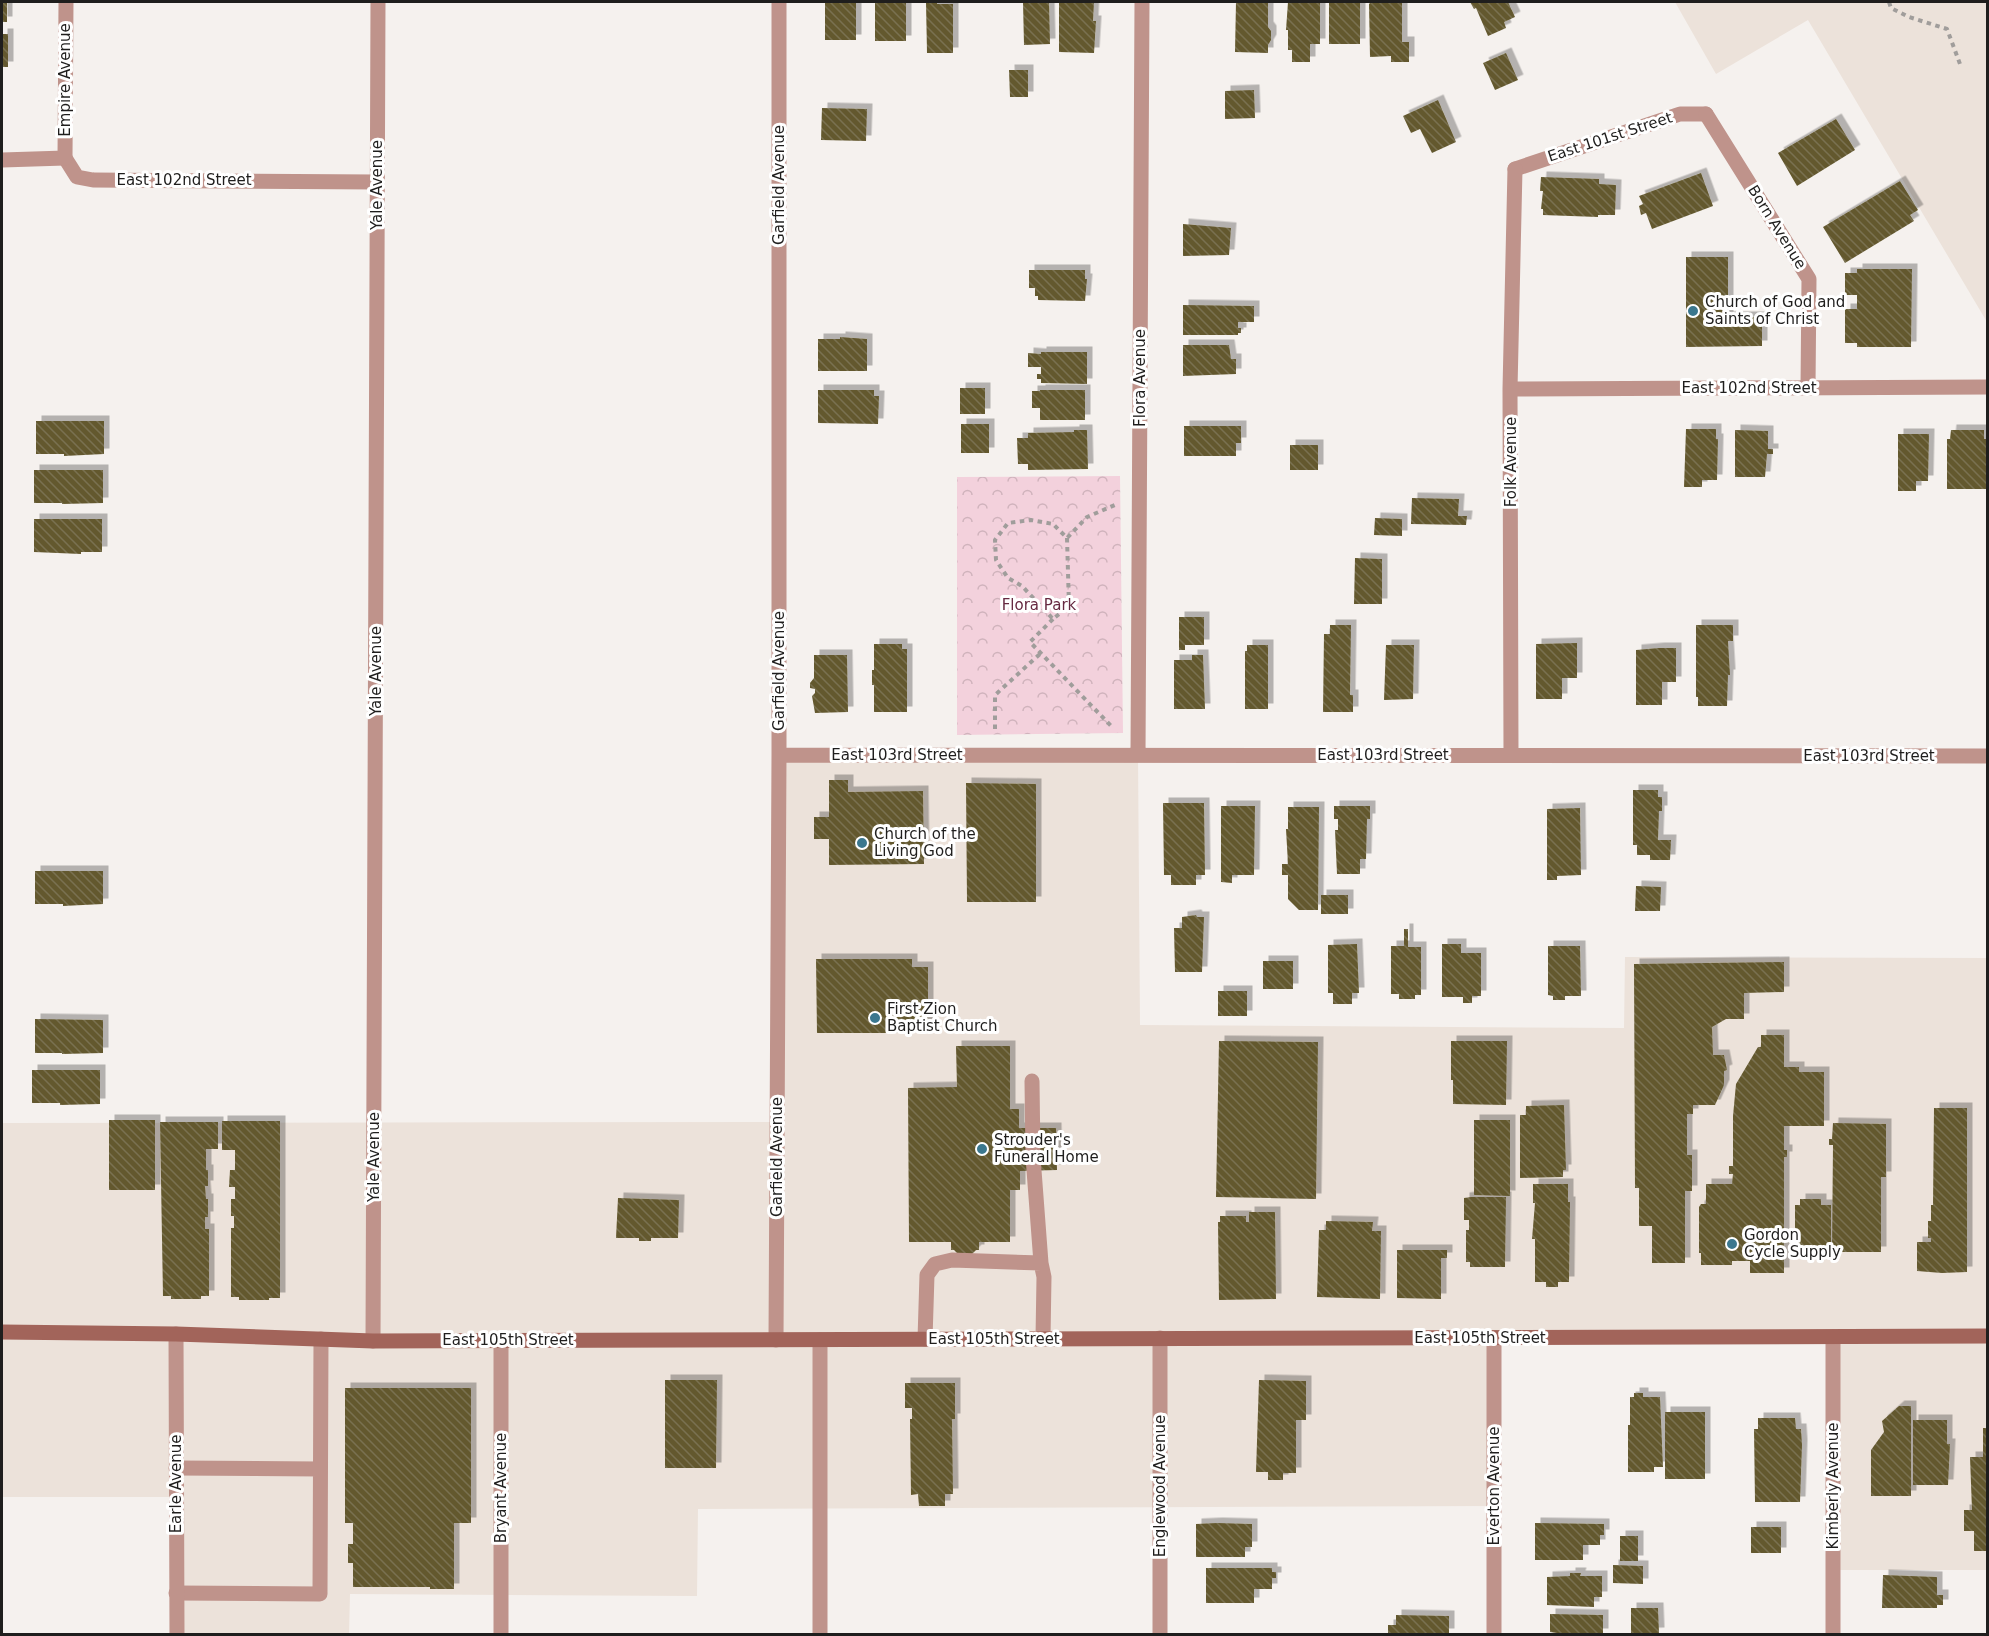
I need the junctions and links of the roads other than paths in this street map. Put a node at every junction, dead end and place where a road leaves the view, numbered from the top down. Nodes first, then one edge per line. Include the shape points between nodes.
1 (66, 2) edge
2 (378, 2) edge
3 (779, 2) edge
4 (1142, 2) edge
5 (1706, 114) joint
6 (65, 158) junction
7 (2, 160) edge
8 (1515, 169) joint
9 (377, 182) junction
10 (1808, 387) junction
11 (1988, 387) edge
12 (1510, 388) junction
13 (779, 755) junction
14 (1138, 755) junction
15 (1511, 755) junction
16 (1988, 756) edge
17 (1032, 1081) dead end
18 (1041, 1263) junction
19 (2, 1332) edge
20 (176, 1334) junction
21 (1988, 1336) edge
22 (1833, 1337) junction
23 (1043, 1338) junction
24 (1160, 1338) junction
25 (1494, 1338) junction
26 (321, 1339) junction
27 (925, 1339) junction
28 (776, 1340) junction
29 (820, 1340) junction
30 (373, 1341) junction
31 (501, 1341) junction
32 (176, 1468) junction
33 (320, 1469) junction
34 (176, 1593) junction
35 (177, 1635) edge
36 (501, 1635) edge
37 (820, 1635) edge
38 (1160, 1635) edge
39 (1494, 1635) edge
40 (1833, 1635) edge

1 - 6 street, Empire Avenue
2 - 9 street, Yale Avenue
3 - 13 street, Garfield Avenue
4 - 14 street, Flora Avenue
5 - 8 street, East 101st Street via 1680,114
5 - 10 street, Born Avenue via 1809,279
6 - 7 street
6 - 9 street, East 102nd Street via 77,177 93,180
8 - 12 street, Folk Avenue
9 - 30 street, Yale Avenue
10 - 11 street, East 102nd Street
10 - 12 street, East 102nd Street
12 - 15 street, Folk Avenue
13 - 14 street, East 103rd Street
13 - 28 street, Garfield Avenue
14 - 15 street, East 103rd Street
15 - 16 street, East 103rd Street
17 - 18 street
18 - 23 street
18 - 27 street via 952,1260 935,1264 927,1275
19 - 20 main road, East 105th Street
20 - 26 main road, East 105th Street
20 - 32 street, Earle Avenue
21 - 22 main road, East 105th Street
22 - 25 main road, East 105th Street
22 - 40 street, Kimberly Avenue
23 - 24 main road, East 105th Street
23 - 27 main road, East 105th Street
24 - 25 main road, East 105th Street
24 - 38 street, Englewood Avenue
25 - 39 street, Everton Avenue
26 - 30 main road, East 105th Street
26 - 33 street
27 - 29 main road, East 105th Street
28 - 29 main road, East 105th Street
28 - 31 main road, East 105th Street
29 - 37 street
30 - 31 main road, East 105th Street
31 - 36 street, Bryant Avenue
32 - 33 street
32 - 34 street, Earle Avenue
33 - 34 street via 320,1594
34 - 35 street, Earle Avenue

